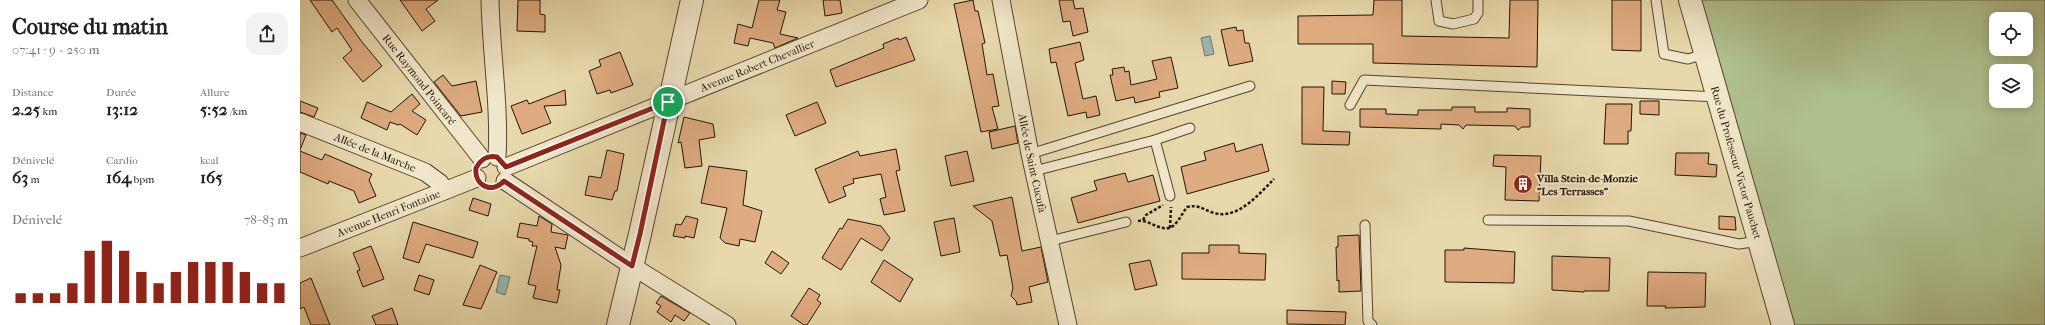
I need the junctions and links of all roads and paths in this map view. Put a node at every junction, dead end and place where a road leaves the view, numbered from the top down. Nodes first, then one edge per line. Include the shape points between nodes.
1 (357, 0) edge
2 (490, 0) edge
3 (692, 0) edge
4 (919, 0) edge
5 (1001, 0) edge
6 (1436, 0) edge
7 (1478, 0) edge
8 (1656, 0) edge
9 (1690, 0) edge
10 (1706, 54) junction
11 (1250, 86) dead end
12 (1718, 97) junction
13 (668, 102) junction
14 (1350, 105) dead end
15 (300, 122) edge
16 (1190, 128) dead end
17 (1155, 140) junction
18 (1030, 154) junction
19 (1034, 171) junction
20 (492, 174) junction
21 (1274, 179) dead end
22 (444, 190) junction
23 (1169, 200) junction
24 (1143, 220) junction
25 (1488, 220) dead end
26 (1126, 222) joint
27 (1365, 225) dead end
28 (1170, 228) junction
29 (1050, 241) junction
30 (1759, 241) junction
31 (300, 248) edge
32 (632, 266) junction
33 (618, 325) edge
34 (727, 325) edge
35 (1068, 325) edge
36 (1372, 325) edge
37 (1783, 325) edge

1 - 20 street, Rue Raymond Poincaré
2 - 20 street via 490,43 498,139
3 - 13 street
4 - 13 street, Avenue Robert Chevallier
5 - 18 street, Allée de Saint-Cucufa
6 - 7 lane via 1439,21 1453,24 1474,19 1478,13
8 - 10 lane via 1664,54 1688,58
9 - 10 street, Rue du Professeur Victor Pauchet
10 - 12 street, Rue du Professeur Victor Pauchet
11 - 18 lane
12 - 14 lane via 1364,80
12 - 30 street, Rue du Professeur Victor Pauchet
13 - 20 street, Avenue Robert Chevallier
13 - 32 street
15 - 22 street, Allée de la Marche via 425,172 440,183
16 - 17 lane
17 - 19 lane
17 - 23 lane
18 - 19 street, Allée de Saint-Cucufa
19 - 29 street, Allée de Saint-Cucufa
20 - 22 street, Avenue Henri Fontaine
20 - 32 street, Rue Raymond Poincaré
21 - 28 path via 1248,204 1233,213 1215,214 1194,205 1187,207 1176,224
22 - 31 street, Avenue Henri Fontaine
23 - 24 path via 1146,215
23 - 28 path
24 - 26 path
24 - 28 path via 1164,229
25 - 30 lane via 1629,221 1739,244
26 - 29 lane
27 - 36 lane via 1368,321
29 - 35 street, Allée de Saint-Cucufa
30 - 37 street, Rue du Professeur Victor Pauchet
32 - 33 street
32 - 34 street, Rue Raymond Poincaré

